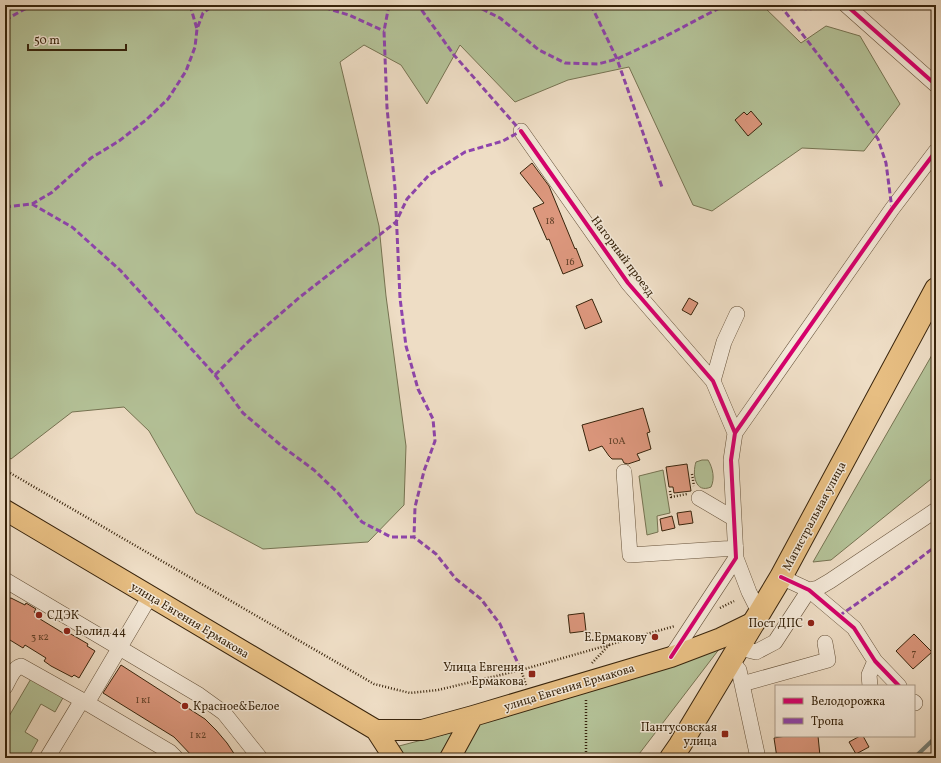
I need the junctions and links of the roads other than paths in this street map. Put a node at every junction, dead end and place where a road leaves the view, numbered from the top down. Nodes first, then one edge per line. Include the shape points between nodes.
1 (846, 5) edge
2 (936, 85) edge
3 (521, 131) dead end
4 (936, 151) edge
5 (936, 289) edge
6 (737, 314) dead end
7 (713, 381) junction
8 (735, 433) junction
9 (624, 472) dead end
10 (694, 496) road end
11 (936, 510) edge
12 (7, 517) edge
13 (733, 518) junction
14 (736, 553) junction
15 (781, 577) junction
16 (5, 580) edge
17 (809, 590) junction
18 (150, 596) junction
19 (758, 618) junction
20 (825, 643) dead end
21 (120, 648) junction
22 (736, 654) junction
23 (671, 657) junction
24 (875, 661) junction
25 (742, 684) junction
26 (870, 685) edge
27 (898, 685) edge
28 (5, 687) edge
29 (84, 702) junction
30 (473, 716) junction
31 (376, 730) junction
32 (253, 756) edge
33 (46, 758) edge
34 (176, 758) edge
35 (394, 758) edge
36 (450, 758) edge
37 (671, 758) edge
38 (758, 758) edge

1 - 2 street
3 - 7 street, Нагорный проезд via 628,284
4 - 8 street via 892,209
5 - 15 highway, Магистральная улица
6 - 7 street via 724,342
7 - 8 street, Нагорный проезд
8 - 13 street via 731,460
9 - 14 street via 630,555
10 - 13 street
11 - 17 street via 830,581
12 - 18 main road, улица Евгения Ермакова
13 - 14 street
14 - 19 street
14 - 23 street
15 - 17 street
15 - 19 highway, Магистральная улица
16 - 21 street
17 - 22 street via 775,642 756,652
17 - 24 street via 854,628
18 - 21 street
18 - 31 main road, улица Евгения Ермакова
19 - 22 highway, Магистральная улица
19 - 23 main road, улица Евгения Ермакова via 722,638
20 - 25 street via 828,660
21 - 29 street
21 - 32 street via 199,695 224,713
22 - 25 street
22 - 37 highway, Магистральная улица
23 - 30 main road, улица Евгения Ермакова
24 - 26 street via 869,675
24 - 27 street
25 - 38 street
28 - 29 street via 17,667 21,666
29 - 33 street
29 - 34 street via 170,752
30 - 31 main road, улица Евгения Ермакова via 422,730
30 - 36 main road
31 - 35 main road, улица Евгения Ермакова

